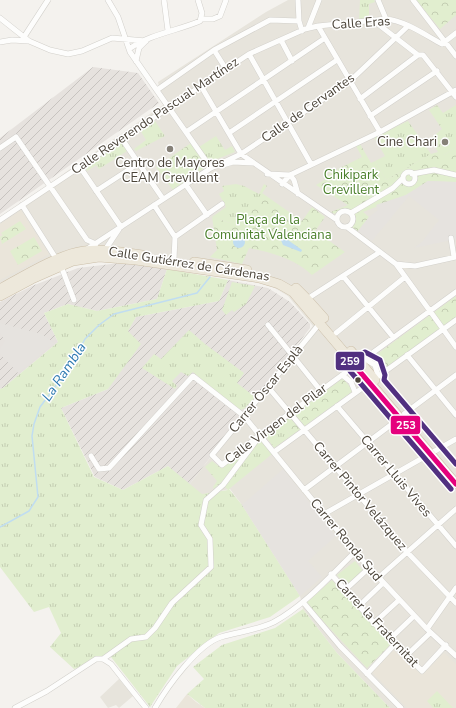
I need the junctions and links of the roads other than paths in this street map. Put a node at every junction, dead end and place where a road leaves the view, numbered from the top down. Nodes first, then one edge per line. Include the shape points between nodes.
1 (48, 0) edge
2 (108, 0) edge
3 (164, 0) edge
4 (198, 0) edge
5 (226, 0) edge
6 (298, 0) edge
7 (318, 0) edge
8 (378, 0) edge
9 (413, 0) edge
10 (0, 18) edge
11 (202, 18) junction
12 (386, 18) junction
13 (299, 21) junction
14 (374, 21) junction
15 (318, 26) junction
16 (408, 26) junction
17 (308, 28) junction
18 (168, 31) junction
19 (302, 31) junction
20 (456, 33) edge
21 (24, 37) junction
22 (396, 37) junction
23 (325, 38) junction
24 (126, 40) junction
25 (281, 40) junction
26 (29, 41) junction
27 (146, 41) junction
28 (0, 42) edge
29 (445, 42) junction
30 (139, 48) junction
31 (130, 50) junction
32 (214, 50) junction
33 (249, 54) junction
34 (418, 55) junction
35 (456, 56) edge
36 (337, 60) junction
37 (136, 61) junction
38 (292, 61) junction
39 (226, 69) junction
40 (437, 71) junction
41 (264, 80) junction
42 (350, 81) junction
43 (201, 86) junction
44 (157, 90) junction
45 (455, 93) edge
46 (360, 99) junction
47 (275, 102) junction
48 (170, 107) junction
49 (216, 112) junction
50 (370, 116) junction
51 (287, 122) junction
52 (186, 132) junction
53 (380, 132) junction
54 (229, 133) junction
55 (122, 139) junction
56 (0, 148) edge
57 (240, 154) junction
58 (233, 162) junction
59 (139, 164) junction
60 (253, 164) junction
61 (311, 164) junction
62 (80, 167) junction
63 (211, 168) junction
64 (268, 174) junction
65 (456, 175) edge
66 (290, 176) junction
67 (414, 176) junction
68 (403, 178) junction
69 (282, 184) junction
70 (406, 184) junction
71 (186, 185) junction
72 (398, 185) junction
73 (50, 186) junction
74 (96, 191) junction
75 (298, 195) junction
76 (163, 199) junction
77 (222, 204) dead end
78 (22, 205) junction
79 (154, 205) junction
80 (351, 214) junction
81 (207, 216) junction
82 (0, 220) edge
83 (337, 220) junction
84 (121, 227) junction
85 (347, 228) junction
86 (115, 236) junction
87 (175, 237) junction
88 (106, 238) junction
89 (451, 238) dead end
90 (96, 244) junction
91 (122, 252) junction
92 (380, 252) junction
93 (108, 253) junction
94 (84, 254) junction
95 (455, 257) edge
96 (174, 259) junction
97 (59, 263) junction
98 (396, 264) junction
99 (343, 276) junction
100 (405, 277) junction
101 (0, 289) edge
102 (456, 292) edge
103 (0, 296) edge
104 (74, 300) dead end
105 (305, 301) junction
106 (368, 307) junction
107 (430, 310) junction
108 (456, 320) edge
109 (320, 323) junction
110 (268, 325) dead end
111 (444, 329) junction
112 (336, 333) junction
113 (393, 337) junction
114 (456, 347) edge
115 (373, 353) junction
116 (407, 355) junction
117 (293, 356) junction
118 (358, 364) junction
119 (386, 370) junction
120 (342, 375) junction
121 (456, 376) edge
122 (371, 381) junction
123 (268, 387) junction
124 (321, 390) junction
125 (436, 390) junction
126 (355, 392) junction
127 (337, 406) junction
128 (290, 413) junction
129 (456, 415) edge
130 (244, 416) junction
131 (402, 416) junction
132 (304, 429) junction
133 (260, 435) junction
134 (456, 439) edge
135 (367, 442) junction
136 (274, 452) junction
137 (432, 452) junction
138 (91, 456) dead end
139 (212, 456) joint
140 (334, 466) junction
141 (394, 474) junction
142 (456, 476) edge
143 (456, 484) edge
144 (304, 490) junction
145 (358, 494) junction
146 (456, 509) edge
147 (324, 514) junction
148 (438, 525) junction
149 (456, 546) edge
150 (355, 552) junction
151 (407, 552) junction
152 (369, 568) junction
153 (331, 574) junction
154 (378, 578) junction
155 (383, 583) junction
156 (456, 588) edge
157 (345, 590) junction
158 (450, 596) junction
159 (399, 600) junction
160 (303, 602) junction
161 (456, 603) edge
162 (359, 606) junction
163 (414, 616) junction
164 (374, 623) junction
165 (428, 631) junction
166 (390, 639) junction
167 (395, 644) junction
168 (446, 645) junction
169 (407, 655) junction
170 (456, 656) edge
171 (103, 659) junction
172 (367, 674) junction
173 (15, 708) edge
174 (146, 708) edge
175 (156, 708) edge
176 (400, 708) edge

1 - 21 street
2 - 24 street via 118,17
3 - 18 street
4 - 11 street
5 - 11 street via 220,16 213,19
6 - 13 street
7 - 17 street
8 - 12 street
9 - 29 street
10 - 21 street
11 - 18 street via 190,25
12 - 14 street, Calle Eras
12 - 16 street, Calle Eras
13 - 19 street
13 - 32 street via 270,20
14 - 15 street, Calle Eras
14 - 22 street
15 - 17 street, Calle Reverendo Pascual Martínez
15 - 23 street
16 - 22 street, Calle de Cervantes
16 - 29 street, Calle Eras via 442,44
17 - 19 street, Calle Reverendo Pascual Martínez
18 - 27 street
19 - 25 street, Calle Reverendo Pascual Martínez
20 - 29 street
21 - 26 street
22 - 34 street
22 - 42 street, Calle de Cervantes
23 - 36 street
23 - 38 street
24 - 26 street via 112,38 68,54
24 - 27 street
24 - 31 street
25 - 33 street, Calle Reverendo Pascual Martínez
25 - 38 street
26 - 28 street
27 - 30 street
27 - 31 street via 138,43
29 - 35 street
30 - 31 street
30 - 37 street
31 - 37 street
32 - 39 street
32 - 44 street
33 - 39 street, Calle Reverendo Pascual Martínez
33 - 41 street
34 - 40 street via 423,55
34 - 46 street
36 - 42 street
36 - 47 street
37 - 44 street
38 - 41 street
39 - 43 street, Calle Reverendo Pascual Martínez
40 - 45 street
40 - 50 street
41 - 47 street
41 - 49 street
42 - 46 street
42 - 51 street, Calle de Cervantes
43 - 48 street, Calle Reverendo Pascual Martínez
43 - 49 street
44 - 48 street
45 - 53 street
46 - 50 street
47 - 51 street
47 - 54 street
48 - 52 street
48 - 55 street, Calle Reverendo Pascual Martínez
49 - 52 street
49 - 54 street
50 - 53 street
51 - 57 street, Calle de Cervantes
51 - 61 street
52 - 63 street
53 - 61 street
54 - 57 street
55 - 59 street
55 - 62 street, Calle Reverendo Pascual Martínez
56 - 73 street via 16,137
57 - 58 street
57 - 60 street
57 - 63 street
58 - 60 street
58 - 63 street
59 - 74 street
59 - 76 street
60 - 64 street
61 - 66 street
62 - 73 street, Calle Reverendo Pascual Martínez
62 - 74 street
63 - 71 street
64 - 66 street
64 - 69 street
65 - 67 street via 434,170
66 - 69 street
66 - 75 street via 294,180
67 - 68 street via 406,174
67 - 70 street via 412,184
68 - 70 street
68 - 72 street
69 - 75 street
70 - 72 street
71 - 76 street
71 - 81 street
72 - 80 street
73 - 78 street, Calle Reverendo Pascual Martínez
73 - 90 street via 87,240
74 - 84 street
75 - 83 street
76 - 79 street
77 - 81 street
78 - 82 street, Calle Reverendo Pascual Martínez
78 - 97 street
79 - 84 street
79 - 87 street
80 - 83 street via 348,211 342,212
80 - 85 street via 353,222
81 - 87 street
83 - 85 street via 339,225
84 - 86 street
84 - 88 street
85 - 92 street
86 - 91 street via 117,246
86 - 93 street
87 - 96 street
88 - 90 street
88 - 93 street via 104,246
89 - 95 street
90 - 94 street
91 - 93 highway, Calle Gutiérrez de Cárdenas
91 - 96 highway, Calle Gutiérrez de Cárdenas
92 - 98 street
92 - 99 street
93 - 94 highway, Calle Gutiérrez de Cárdenas
93 - 105 highway, Calle Gutiérrez de Cárdenas via 259,278 280,284
94 - 97 highway, Calle Gutiérrez de Cárdenas
95 - 98 street via 415,266
96 - 105 highway, Calle Gutiérrez de Cárdenas via 261,272 294,286
97 - 101 highway, Calle Gutiérrez de Cárdenas
97 - 103 highway, Calle Gutiérrez de Cárdenas
97 - 104 street
98 - 100 street
99 - 105 street
99 - 106 street
100 - 106 street
100 - 107 street
102 - 107 street, Calle Virgen del Pilar
105 - 109 highway
105 - 112 highway
106 - 112 street
106 - 113 street
107 - 111 street
107 - 113 street, Calle Virgen del Pilar
108 - 111 street, Calle Virgen del Pilar
109 - 117 street, Carrer Òscar Esplà
109 - 118 highway
110 - 117 street
111 - 114 street
111 - 116 street, Calle Virgen del Pilar
112 - 118 highway
113 - 115 street, Calle Virgen del Pilar
115 - 118 street, Calle Virgen del Pilar
115 - 119 street
116 - 119 street, Calle Virgen del Pilar
116 - 125 street
117 - 123 street, Carrer Òscar Esplà
117 - 124 street
118 - 120 street, Calle Virgen del Pilar
118 - 122 highway
118 - 122 street via 375,365
119 - 122 street, Calle Virgen del Pilar
120 - 124 street, Calle Virgen del Pilar
120 - 126 street via 351,382
121 - 125 street
122 - 126 street, Calle Virgen del Pilar
122 - 131 highway
123 - 128 street, Carrer Pintor Velázquez
123 - 130 street, Carrer Òscar Esplà
124 - 128 street, Calle Virgen del Pilar
125 - 129 street
125 - 131 street
126 - 127 street, Calle Virgen del Pilar
127 - 132 street, Calle Virgen del Pilar
127 - 135 street, Carrer Lluis Vives
128 - 132 street, Carrer Pintor Velázquez
128 - 133 street, Calle Virgen del Pilar
130 - 133 street, Carrer Ronda Sud
130 - 138 street, Carrer Ronda Sud via 193,376 109,468 99,469
130 - 139 street, Carrer Òscar Esplà
131 - 135 street
131 - 137 highway
132 - 136 street, Calle Virgen del Pilar
132 - 140 street, Carrer Pintor Velázquez
133 - 136 street, Carrer Ronda Sud
133 - 139 street, Calle Virgen del Pilar via 222,465
133 - 171 street via 223,485 206,500 201,525 210,539 211,568 172,603 146,637 131,639
134 - 137 street
135 - 140 street
135 - 141 street, Carrer Lluis Vives
136 - 144 street, Carrer Ronda Sud
137 - 141 street
137 - 142 highway
137 - 143 highway
140 - 144 street
140 - 145 street, Carrer Pintor Velázquez
141 - 145 street
141 - 148 street, Carrer Lluis Vives
144 - 147 street, Carrer Ronda Sud
145 - 147 street
145 - 151 street, Carrer Pintor Velázquez
146 - 148 street
147 - 150 street, Carrer Ronda Sud
148 - 149 street, Carrer Lluis Vives
148 - 151 street
150 - 152 street, Carrer Ronda Sud
150 - 153 street
151 - 154 street
151 - 158 street, Carrer Pintor Velázquez
152 - 154 street, Carrer Ronda Sud
152 - 157 street
153 - 157 street, Carrer la Fraternitat
153 - 160 street
154 - 155 street, Carrer Ronda Sud
155 - 159 street, Carrer Ronda Sud
155 - 162 street
156 - 158 street
157 - 162 street, Carrer la Fraternitat
158 - 161 street, Carrer Pintor Velázquez
158 - 165 street
159 - 163 street, Carrer Ronda Sud
159 - 164 street
160 - 172 street
160 - 175 street via 272,623 210,643 182,669
162 - 164 street, Carrer la Fraternitat
163 - 165 street, Carrer Ronda Sud
163 - 166 street
164 - 166 street, Carrer la Fraternitat
165 - 168 street, Carrer Ronda Sud
165 - 169 street
166 - 167 street, Carrer la Fraternitat
167 - 169 street, Carrer la Fraternitat
167 - 172 street
168 - 169 street, Carrer la Fraternitat via 422,671
168 - 170 street, Carrer Ronda Sud
171 - 173 street via 92,661 47,691
171 - 174 street via 111,664
172 - 176 street

